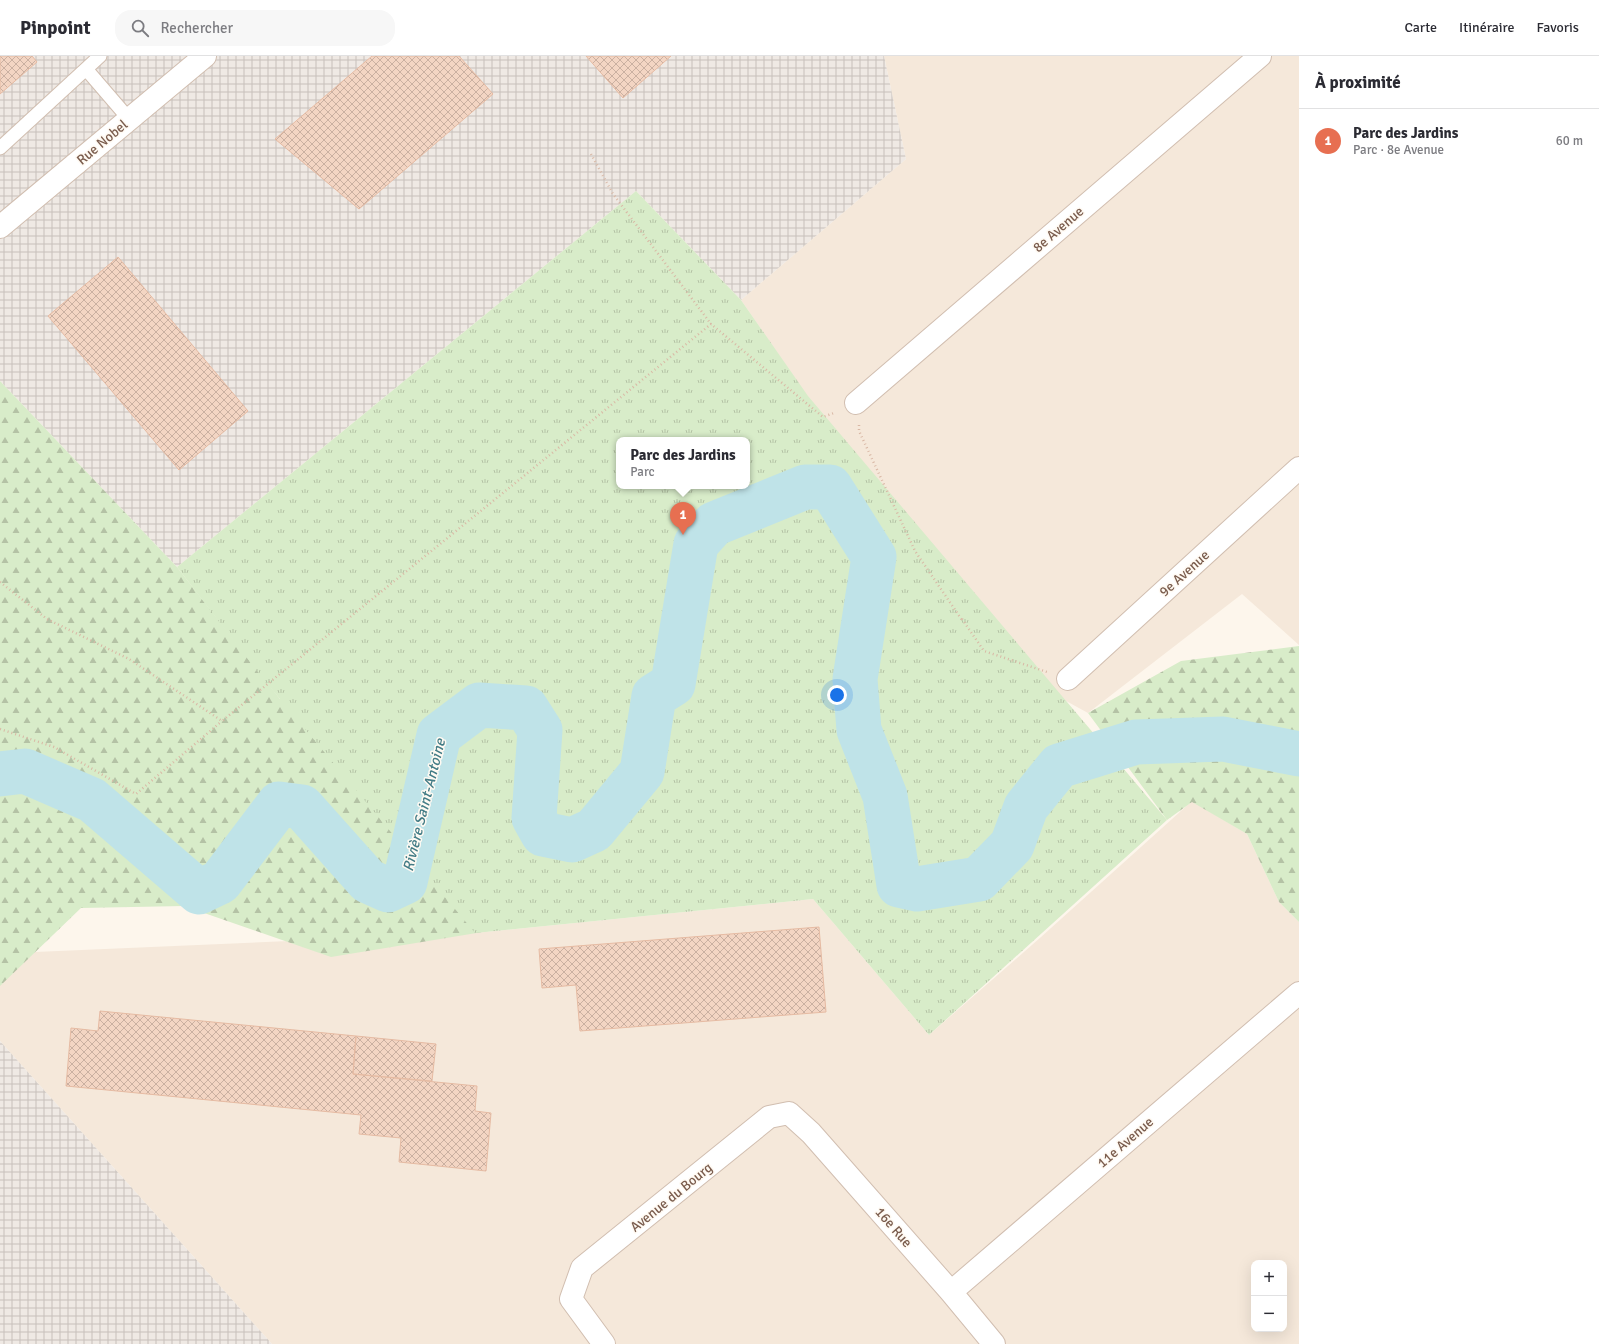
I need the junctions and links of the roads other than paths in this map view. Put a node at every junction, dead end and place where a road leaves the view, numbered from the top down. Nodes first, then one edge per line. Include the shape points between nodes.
1 (100, 56) edge
2 (205, 56) edge
3 (1260, 56) edge
4 (86, 69) junction
5 (129, 119) junction
6 (0, 148) edge
7 (0, 227) edge
8 (856, 403) road end
9 (1299, 468) edge
10 (1068, 679) road end
11 (1299, 993) edge
12 (789, 1113) joint
13 (951, 1292) junction
14 (604, 1344) edge
15 (994, 1344) edge

1 - 4 lane
2 - 5 street, Rue Nobel
3 - 8 street, 8e Avenue
4 - 5 lane
4 - 6 lane
5 - 7 street, Rue Nobel
9 - 10 street, 9e Avenue
11 - 13 street, 11e Avenue
12 - 13 street, 16e Rue via 812,1133
12 - 14 street, Avenue du Bourg via 770,1117 582,1268 571,1298
13 - 15 street, 16e Rue

